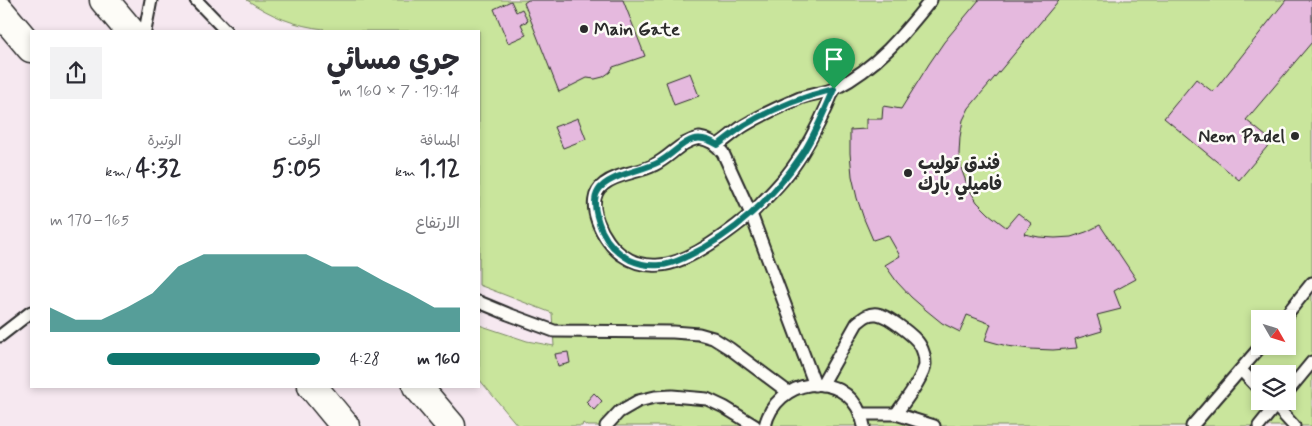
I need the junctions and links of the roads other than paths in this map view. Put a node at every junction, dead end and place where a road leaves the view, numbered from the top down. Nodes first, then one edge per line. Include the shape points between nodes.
1 (104, 0) edge
2 (151, 0) edge
3 (196, 0) edge
4 (930, 0) edge
5 (0, 11) edge
6 (129, 30) edge
7 (145, 30) edge
8 (225, 30) edge
9 (30, 47) edge
10 (834, 89) junction
11 (718, 145) junction
12 (751, 214) junction
13 (1312, 283) edge
14 (480, 302) edge
15 (1290, 310) edge
16 (30, 313) edge
17 (0, 336) edge
18 (1254, 355) edge
19 (1312, 362) edge
20 (1241, 370) junction
21 (1251, 381) edge
22 (1296, 381) edge
23 (819, 385) junction
24 (314, 388) edge
25 (419, 388) edge
26 (788, 392) junction
27 (1270, 410) edge
28 (1281, 410) edge
29 (860, 414) junction
30 (896, 414) junction
31 (345, 426) edge
32 (451, 426) edge
33 (606, 426) edge
34 (755, 426) edge
35 (765, 426) edge
36 (864, 426) edge
37 (934, 426) edge
38 (1192, 426) edge
39 (1259, 426) edge
40 (1294, 426) edge

1 - 6 main road
2 - 7 lane
3 - 8 lane
4 - 10 lane via 879,59
5 - 9 main road
10 - 11 lane via 772,110
10 - 12 lane via 800,156
11 - 12 lane
11 - 12 lane via 699,138 689,140 654,165 604,184 595,199 599,225 613,248 623,256 634,262 660,266 694,253
12 - 23 lane
13 - 15 lane
14 - 26 lane via 554,331 673,332 713,338
16 - 17 lane
18 - 20 lane
19 - 22 lane
20 - 21 lane
20 - 38 lane
23 - 26 lane via 801,386
23 - 29 lane via 835,388 845,395
23 - 30 lane via 857,323 870,314 886,317 914,338 924,354 922,374
24 - 31 main road
25 - 32 main road
26 - 35 lane via 776,403
27 - 39 lane
28 - 40 lane
29 - 30 lane
29 - 36 lane
30 - 37 lane
33 - 34 lane via 618,412 638,400 655,396 707,399

